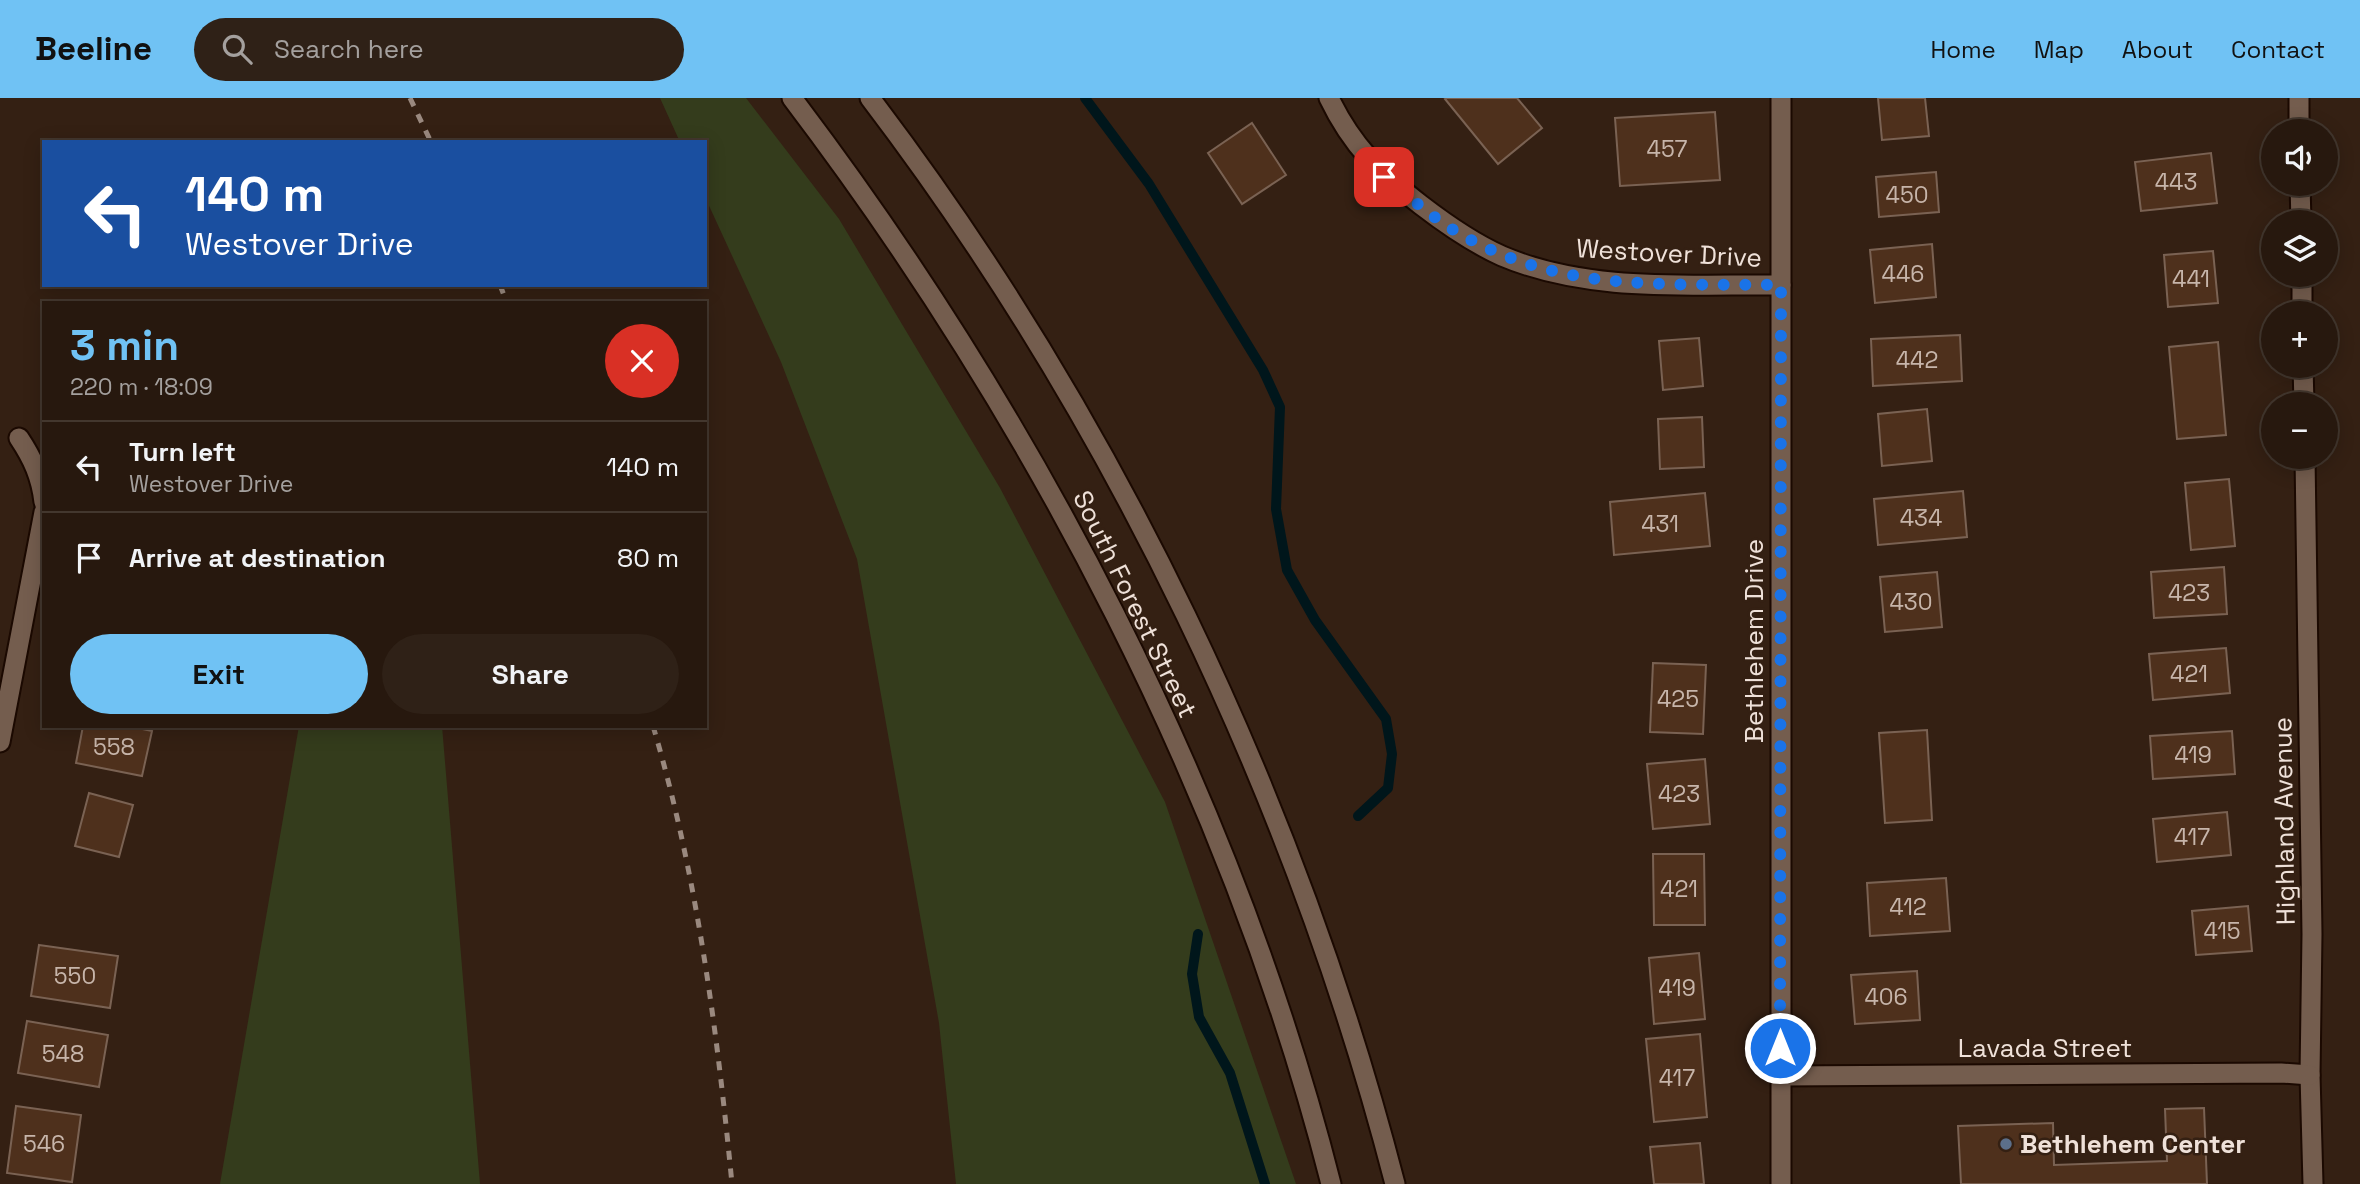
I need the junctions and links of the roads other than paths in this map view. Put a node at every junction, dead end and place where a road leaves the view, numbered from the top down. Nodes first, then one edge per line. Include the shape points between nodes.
1 (792, 98) edge
2 (870, 98) edge
3 (1329, 98) edge
4 (1781, 98) edge
5 (2299, 98) edge
6 (2299, 119) edge
7 (1781, 285) junction
8 (19, 438) dead end
9 (2305, 469) edge
10 (42, 488) edge
11 (42, 535) edge
12 (0, 743) edge
13 (2310, 1075) junction
14 (1780, 1076) junction
15 (1331, 1184) edge
16 (1395, 1184) edge
17 (1781, 1184) edge
18 (2313, 1184) edge

1 - 15 street, South Forest Street via 863,191 949,321 1030,453 1103,590 1170,730 1226,866 1277,1004
2 - 16 street, South Forest Street via 1002,287 1084,423 1164,574 1284,844 1336,984
3 - 7 street, Westover Drive via 1360,150 1384,177 1455,231 1503,256 1554,273 1606,282
4 - 7 street, Bethlehem Drive
5 - 6 street
7 - 14 street, Bethlehem Drive
8 - 10 street
9 - 13 street, Highland Avenue
11 - 12 street
13 - 14 street, Lavada Street
13 - 18 street, Highland Avenue
14 - 17 street, Bethlehem Drive

